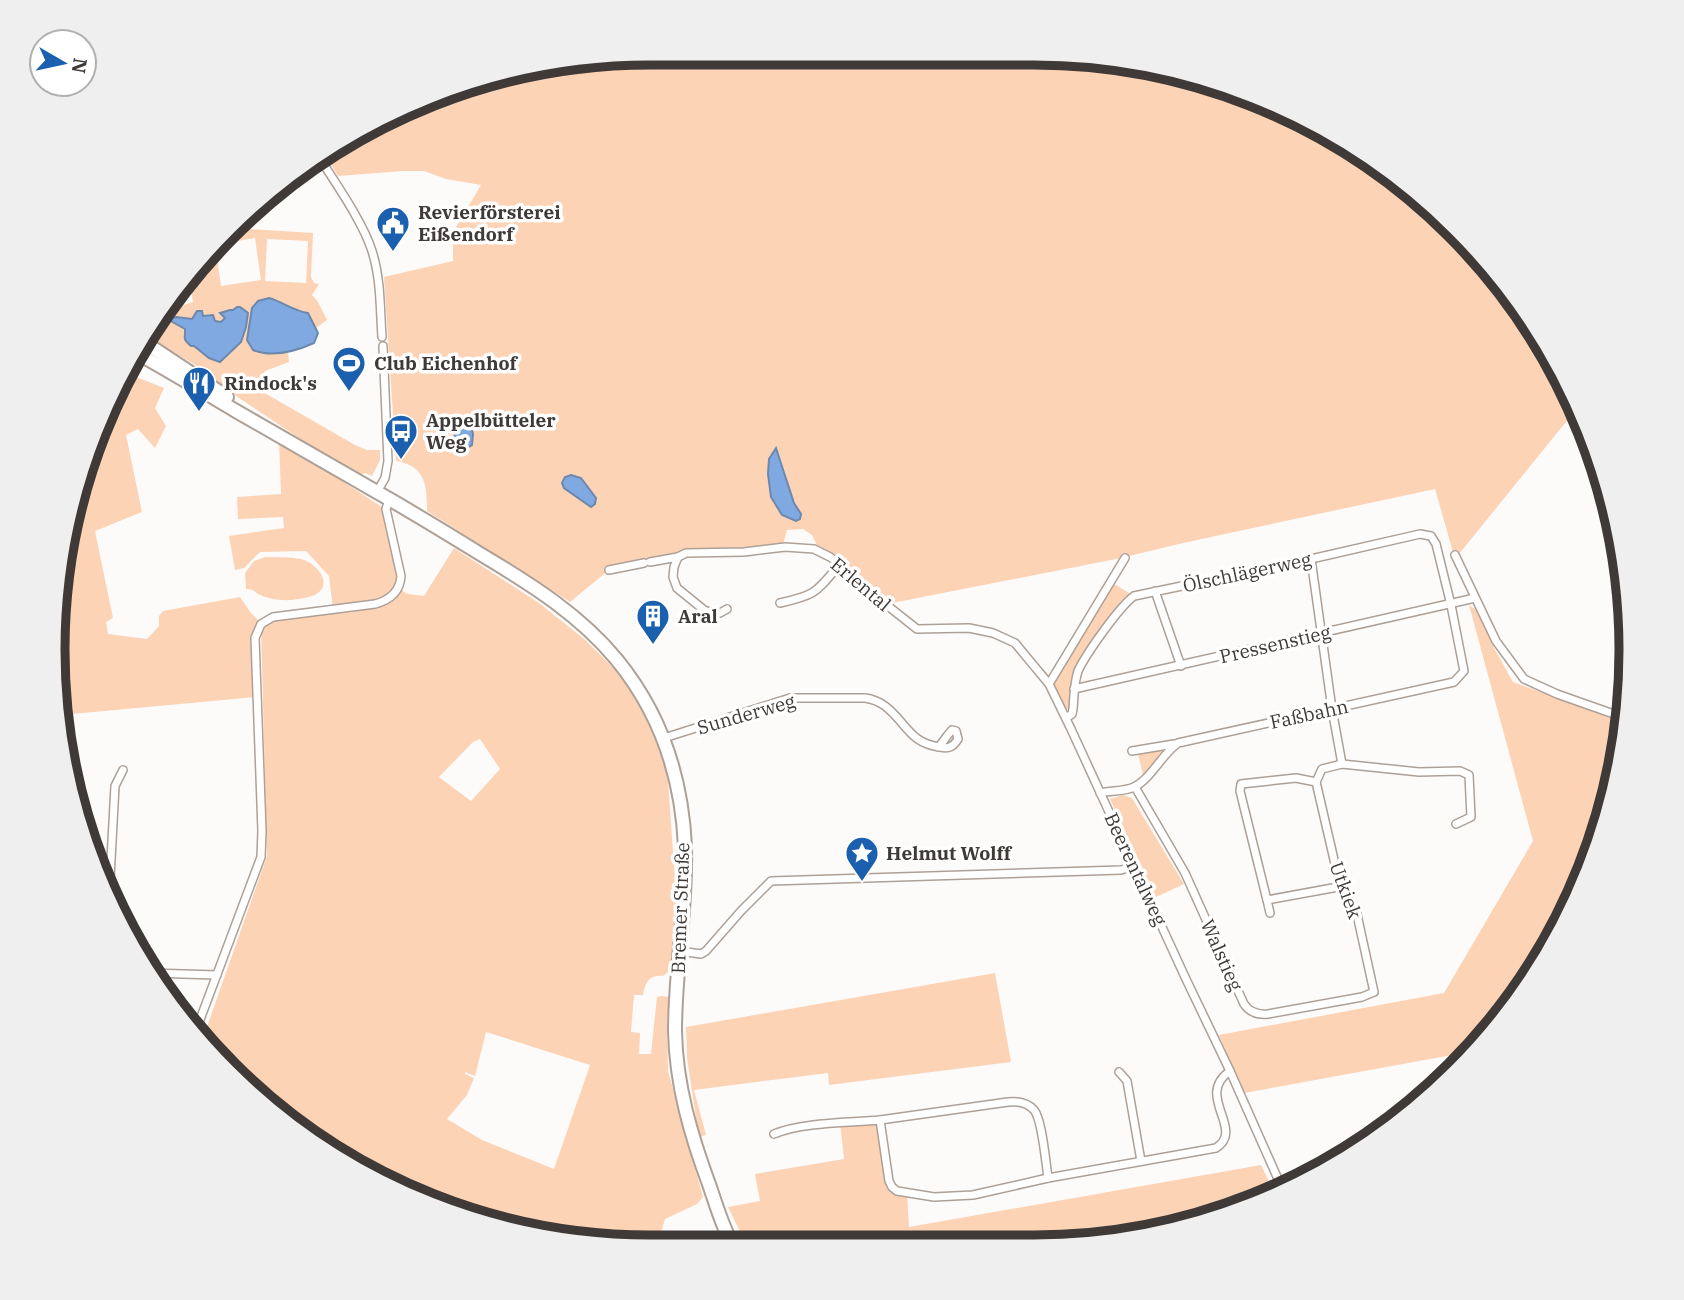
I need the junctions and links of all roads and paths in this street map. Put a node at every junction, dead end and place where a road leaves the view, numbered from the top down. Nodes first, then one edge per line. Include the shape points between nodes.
1 (323, 164) edge
2 (150, 346) edge
3 (143, 357) edge
4 (272, 432) junction
5 (383, 495) junction
6 (1455, 555) dead end
7 (678, 557) junction
8 (1125, 558) dead end
9 (1311, 559) junction
10 (839, 564) junction
11 (609, 570) dead end
12 (1155, 591) junction
13 (1475, 598) junction
14 (780, 603) dead end
15 (1451, 605) junction
16 (727, 610) dead end
17 (1321, 634) junction
18 (1181, 666) junction
19 (1049, 684) junction
20 (1074, 689) junction
21 (1332, 709) junction
22 (1615, 715) edge
23 (1066, 719) junction
24 (664, 738) junction
25 (1178, 743) junction
26 (938, 747) dead end
27 (1132, 751) dead end
28 (1342, 764) junction
29 (123, 770) dead end
30 (1316, 782) junction
31 (1135, 787) junction
32 (1100, 793) junction
33 (1456, 824) dead end
34 (1135, 866) junction
35 (110, 876) edge
36 (1341, 885) junction
37 (1266, 900) junction
38 (1270, 913) dead end
39 (679, 951) junction
40 (162, 973) edge
41 (217, 975) junction
42 (1374, 992) joint
43 (199, 1022) edge
44 (1230, 1071) junction
45 (1119, 1072) dead end
46 (880, 1119) junction
47 (774, 1134) dead end
48 (1141, 1161) junction
49 (1048, 1178) junction
50 (1279, 1181) edge
51 (728, 1235) edge

1 - 5 street via 362,228 377,272 388,461
2 - 4 main road, Bremer Straße
3 - 4 main road, Bremer Straße
4 - 5 main road, Bremer Straße
5 - 24 main road, Bremer Straße via 562,606 617,660 646,701
5 - 41 street via 401,576 394,594 375,604 273,617 261,624 255,638 261,857
6 - 13 street
7 - 10 street, Erlental via 804,547
7 - 11 street, Erlental
7 - 16 street via 673,577 677,588 704,610
8 - 19 street
9 - 12 street, Ölschlägerweg
9 - 15 street, Ölschlägerweg via 1420,534 1431,536
9 - 17 street
10 - 14 street via 817,591
10 - 19 street, Erlental via 917,629 969,628 1015,643
12 - 18 street
12 - 20 street, Ölschlägerweg via 1134,596 1124,605 1086,657
13 - 15 street, Pressenstieg
13 - 22 street via 1496,641 1524,679
15 - 17 street, Pressenstieg
15 - 21 street, Faßbahn via 1464,671 1454,682
17 - 18 street, Pressenstieg
17 - 21 street
18 - 20 street, Pressenstieg
19 - 23 street, Beerentalweg
20 - 23 street, Ölschlägerweg via 1072,714
21 - 25 street, Faßbahn
21 - 28 street
23 - 32 street, Beerentalweg
24 - 26 street, Sunderweg via 790,698 865,698 886,707 922,743
24 - 39 main road, Bremer Straße via 675,773 685,847
25 - 27 street, Faßbahn
25 - 31 street
28 - 30 street via 1322,769
28 - 33 street via 1469,775 1471,817
29 - 35 street via 114,786
30 - 36 street, Utkiek
30 - 37 street via 1296,778 1241,785
31 - 32 street
31 - 42 street, Walstieg via 1185,873 1247,1009 1264,1014
32 - 34 street, Beerentalweg
34 - 39 street via 771,881 706,951
34 - 44 street, Beerentalweg
36 - 37 street
36 - 42 street, Utkiek via 1356,911
37 - 38 street
39 - 51 main road, Bremer Straße via 675,1032 683,1105
40 - 41 street
41 - 43 street
44 - 48 street via 1216,1088 1226,1132 1221,1145
44 - 50 street, Beerentalweg
45 - 48 street via 1127,1081
46 - 47 street
46 - 49 street via 1023,1103 1039,1119
46 - 49 street via 889,1181 897,1191 964,1196
48 - 49 street

